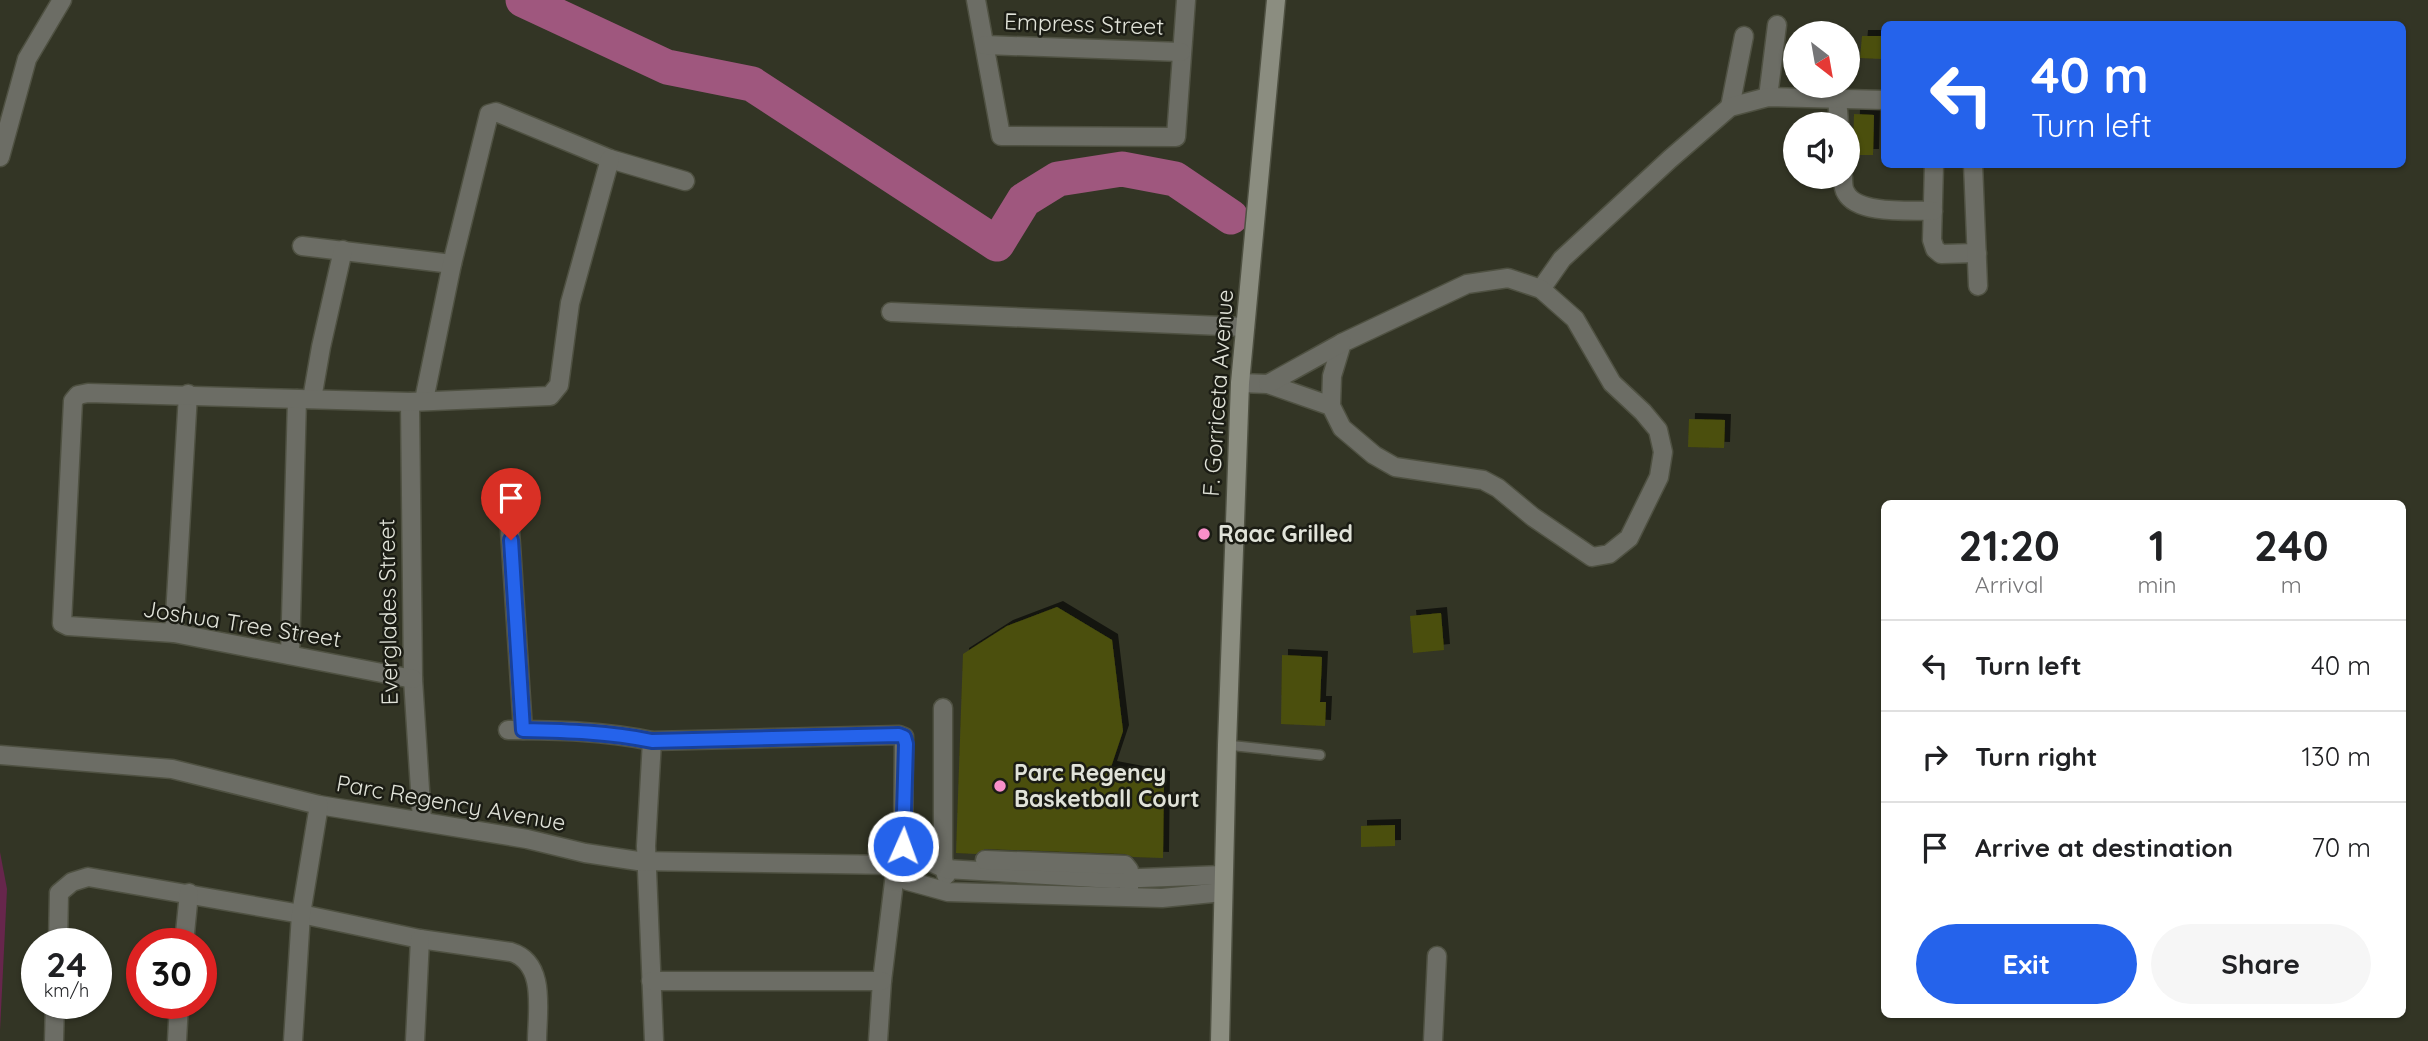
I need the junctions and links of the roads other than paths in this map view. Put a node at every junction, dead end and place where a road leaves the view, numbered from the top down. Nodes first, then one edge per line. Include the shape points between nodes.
1 (61, 0) edge
2 (976, 0) edge
3 (1186, 0) edge
4 (1276, 0) edge
5 (1777, 25) dead end
6 (1744, 36) dead end
7 (985, 45) junction
8 (1181, 52) junction
9 (1768, 97) junction
10 (1783, 97) edge
11 (1853, 98) edge
12 (1881, 100) edge
13 (1730, 107) junction
14 (0, 157) edge
15 (610, 159) junction
16 (1934, 168) edge
17 (1973, 168) edge
18 (685, 181) dead end
19 (1844, 189) edge
20 (1933, 211) junction
21 (302, 247) dead end
22 (343, 250) junction
23 (1978, 254) junction
24 (452, 264) junction
25 (1978, 286) dead end
26 (1541, 289) junction
27 (891, 312) dead end
28 (1245, 327) junction
29 (1342, 343) junction
30 (1240, 383) junction
31 (1268, 384) junction
32 (188, 394) junction
33 (305, 399) junction
34 (417, 401) junction
35 (1331, 406) junction
36 (507, 485) dead end
37 (174, 632) junction
38 (290, 655) junction
39 (413, 680) junction
40 (943, 708) dead end
41 (652, 741) junction
42 (1227, 745) junction
43 (0, 755) edge
44 (1320, 755) dead end
45 (319, 805) junction
46 (422, 821) junction
47 (646, 860) junction
48 (945, 864) junction
49 (897, 865) junction
50 (1223, 883) junction
51 (1129, 887) junction
52 (948, 892) junction
53 (188, 893) junction
54 (301, 914) junction
55 (58, 928) edge
56 (185, 928) edge
57 (420, 939) junction
58 (1437, 956) dead end
59 (651, 981) junction
60 (882, 981) junction
61 (55, 1019) edge
62 (178, 1019) edge
63 (54, 1041) edge
64 (177, 1041) edge
65 (293, 1041) edge
66 (415, 1041) edge
67 (537, 1041) edge
68 (654, 1041) edge
69 (878, 1041) edge
70 (1220, 1041) edge
71 (1433, 1041) edge

1 - 14 street via 27,59
2 - 7 street
3 - 8 street
4 - 28 main road, F. Gorriceta Avenue
5 - 9 street
6 - 13 street
7 - 8 street, Empress Street
7 - 8 street via 1001,136 1176,137
9 - 10 street
9 - 13 street
11 - 12 street
13 - 26 street via 1562,259
15 - 18 street
15 - 24 street, Everglades Street via 496,112 489,114
15 - 34 street via 570,303 554,394
16 - 20 street
17 - 23 street
19 - 20 street via 1856,204 1874,209
20 - 23 street via 1935,249 1941,254
21 - 22 street
22 - 24 street
22 - 33 street
23 - 25 street
24 - 34 street, Everglades Street
26 - 29 street via 1508,278 1467,284
26 - 35 street via 1574,318 1612,383 1658,430 1663,452 1659,477 1629,538 1609,554 1592,556 1483,480 1395,467 1342,428
27 - 28 street
28 - 30 main road, F. Gorriceta Avenue
29 - 31 street
29 - 35 street via 1332,376
30 - 31 street
30 - 42 main road, F. Gorriceta Avenue
31 - 35 street
32 - 33 street
32 - 37 street
32 - 37 street, Joshua Tree Street via 88,393 75,397 72,405 62,623
33 - 34 street
33 - 38 street
34 - 39 street, Everglades Street
36 - 41 street via 516,730 581,730
37 - 38 street, Joshua Tree Street
38 - 39 street, Joshua Tree Street
39 - 46 street, Everglades Street
40 - 48 street
41 - 47 street
41 - 49 street via 904,737 903,846
42 - 44 lane
42 - 50 main road, F. Gorriceta Avenue
43 - 45 street, Parc Regency Avenue via 172,769
45 - 46 street, Parc Regency Avenue
45 - 54 street
46 - 47 street, Parc Regency Avenue via 585,853
47 - 49 street, Parc Regency Avenue
47 - 59 street
48 - 49 street, Parc Regency Avenue via 926,860
48 - 51 street, Parc Regency Avenue via 1125,865
48 - 52 street
49 - 52 street via 908,880
49 - 60 street
50 - 51 street
50 - 70 main road, F. Gorriceta Avenue
51 - 52 street
53 - 54 street
53 - 55 street via 88,877 59,893
53 - 56 street
54 - 57 street
54 - 65 street
57 - 66 street
57 - 67 street via 523,957 536,975
58 - 71 street
59 - 60 street
59 - 68 street
60 - 69 street
61 - 63 street
62 - 64 street

